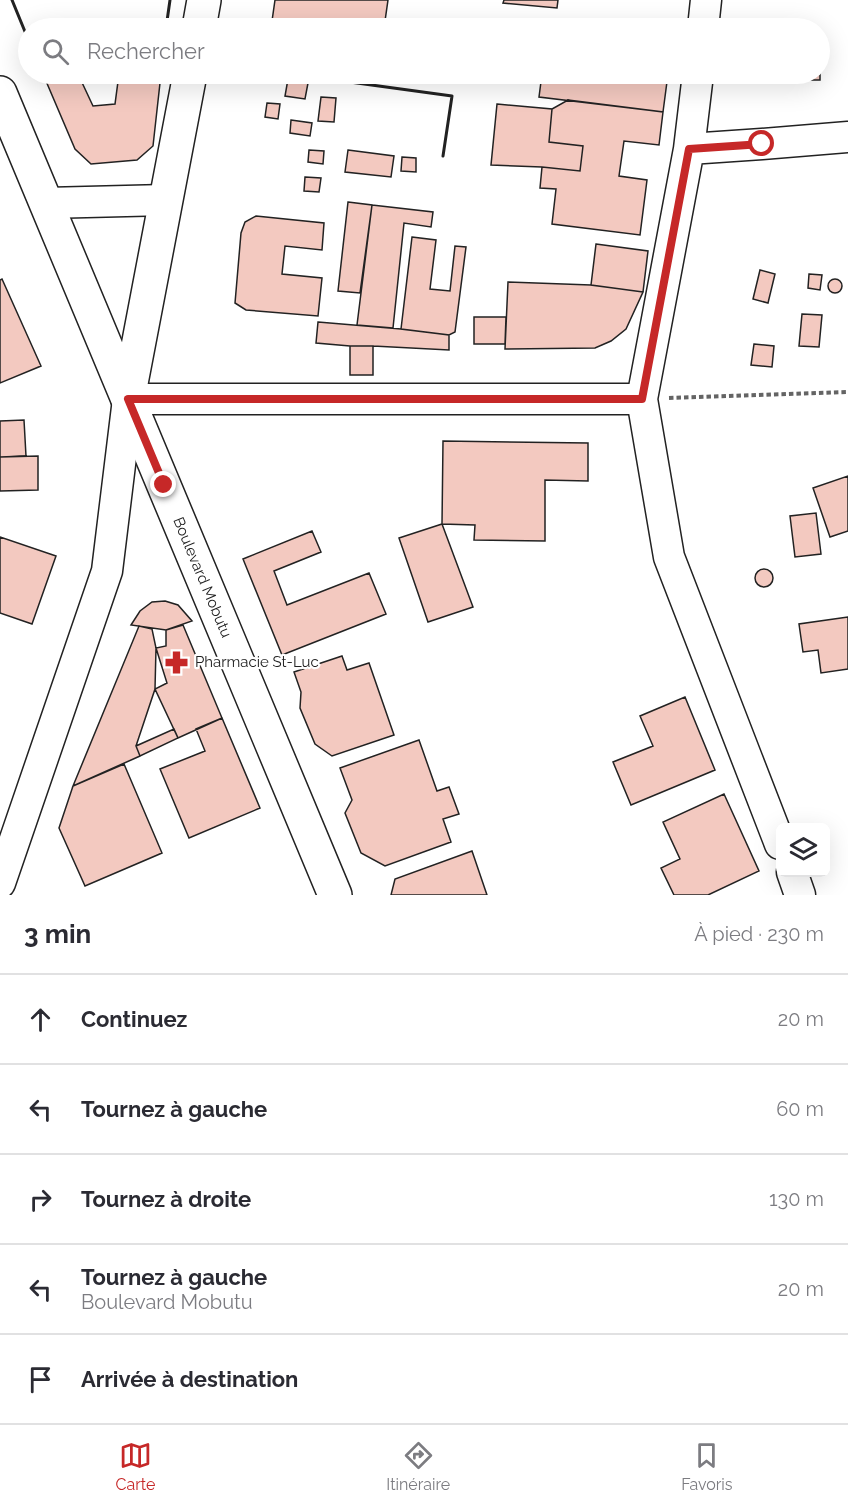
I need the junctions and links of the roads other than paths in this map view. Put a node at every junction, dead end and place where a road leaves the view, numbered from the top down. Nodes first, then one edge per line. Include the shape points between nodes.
1 (204, 0) edge
2 (706, 0) edge
3 (201, 18) edge
4 (703, 18) edge
5 (188, 84) edge
6 (697, 84) edge
7 (0, 93) edge
8 (848, 137) edge
9 (689, 149) junction
10 (166, 200) junction
11 (46, 203) junction
12 (128, 399) junction
13 (642, 399) junction
14 (776, 834) edge
15 (793, 877) edge
16 (0, 883) edge
17 (334, 895) edge
18 (800, 895) edge

1 - 3 main road
2 - 4 street
5 - 10 main road
6 - 9 street
7 - 11 main road, Boulevard Mobutu
8 - 9 street
9 - 13 street
10 - 11 street
10 - 12 main road
11 - 12 main road, Boulevard Mobutu
12 - 13 street
12 - 16 street via 107,571
12 - 17 main road, Boulevard Mobutu
13 - 14 street via 669,557
15 - 18 street

